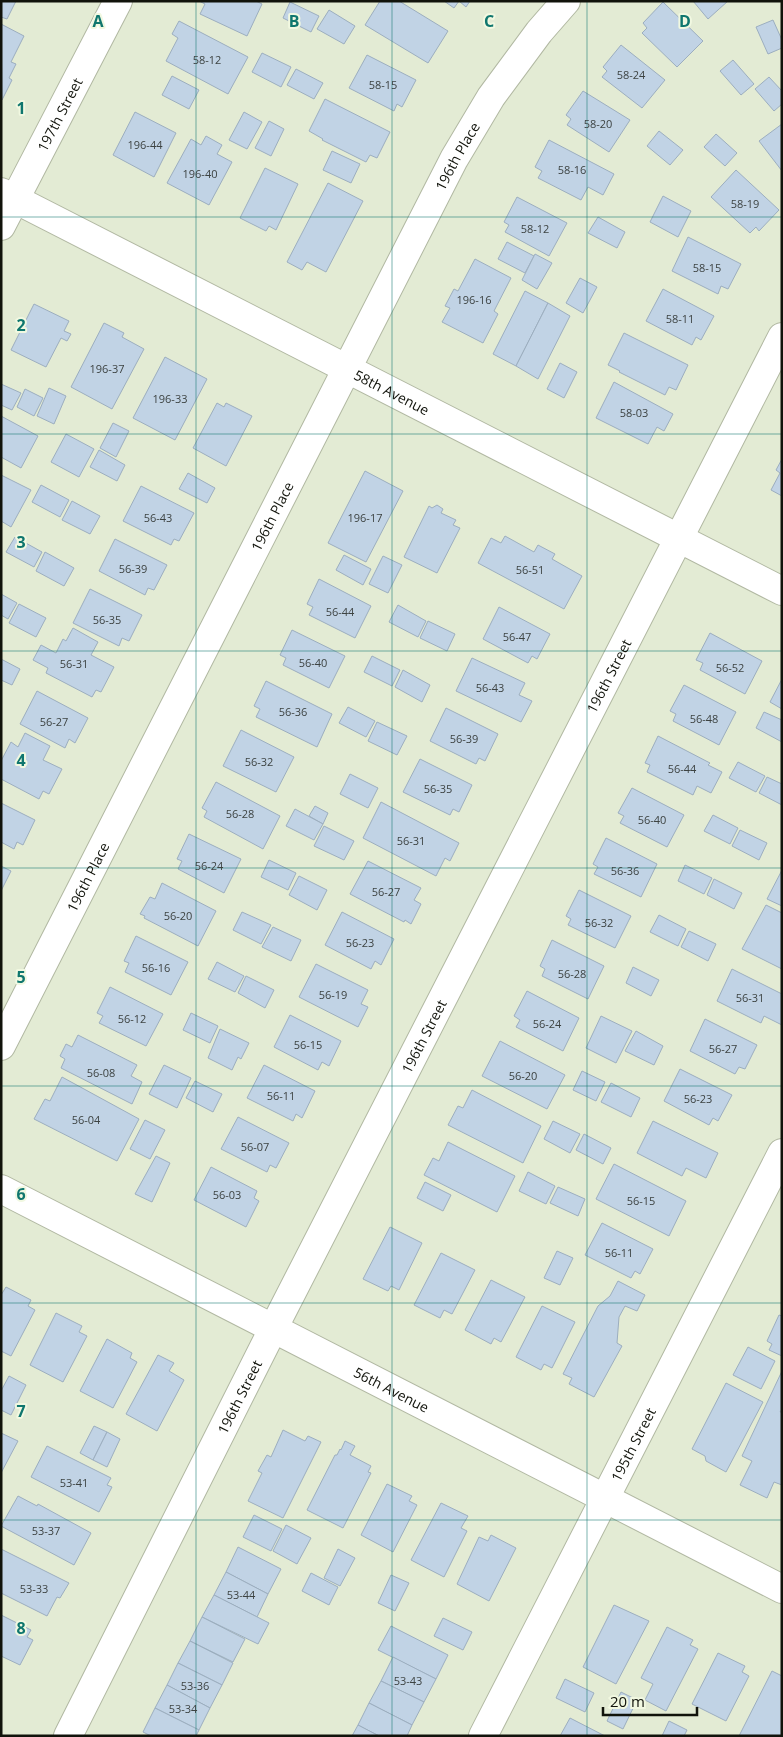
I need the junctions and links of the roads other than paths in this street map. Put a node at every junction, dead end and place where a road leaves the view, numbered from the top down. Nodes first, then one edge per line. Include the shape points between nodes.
1 (118, 1) edge
2 (566, 1) edge
3 (9, 196) edge
4 (1, 226) edge
5 (782, 337) edge
6 (349, 368) junction
7 (679, 538) junction
8 (782, 590) edge
9 (1, 1046) edge
10 (782, 1153) edge
11 (1, 1189) edge
12 (273, 1329) junction
13 (605, 1499) junction
14 (782, 1589) edge
15 (68, 1736) edge
16 (483, 1736) edge

1 - 3 street, 197th Street
2 - 6 street, 196th Place via 491,97 454,159
3 - 4 street, 197th Street
3 - 6 street, 58th Avenue
5 - 7 street, 196th Street
6 - 7 street, 58th Avenue
6 - 9 street, 196th Place
7 - 8 street, 58th Avenue
7 - 12 street, 196th Street
10 - 13 street, 195th Street
11 - 12 street, 56th Avenue
12 - 13 street, 56th Avenue
12 - 15 street, 196th Street
13 - 14 street, 56th Avenue
13 - 16 street, 195th Street

